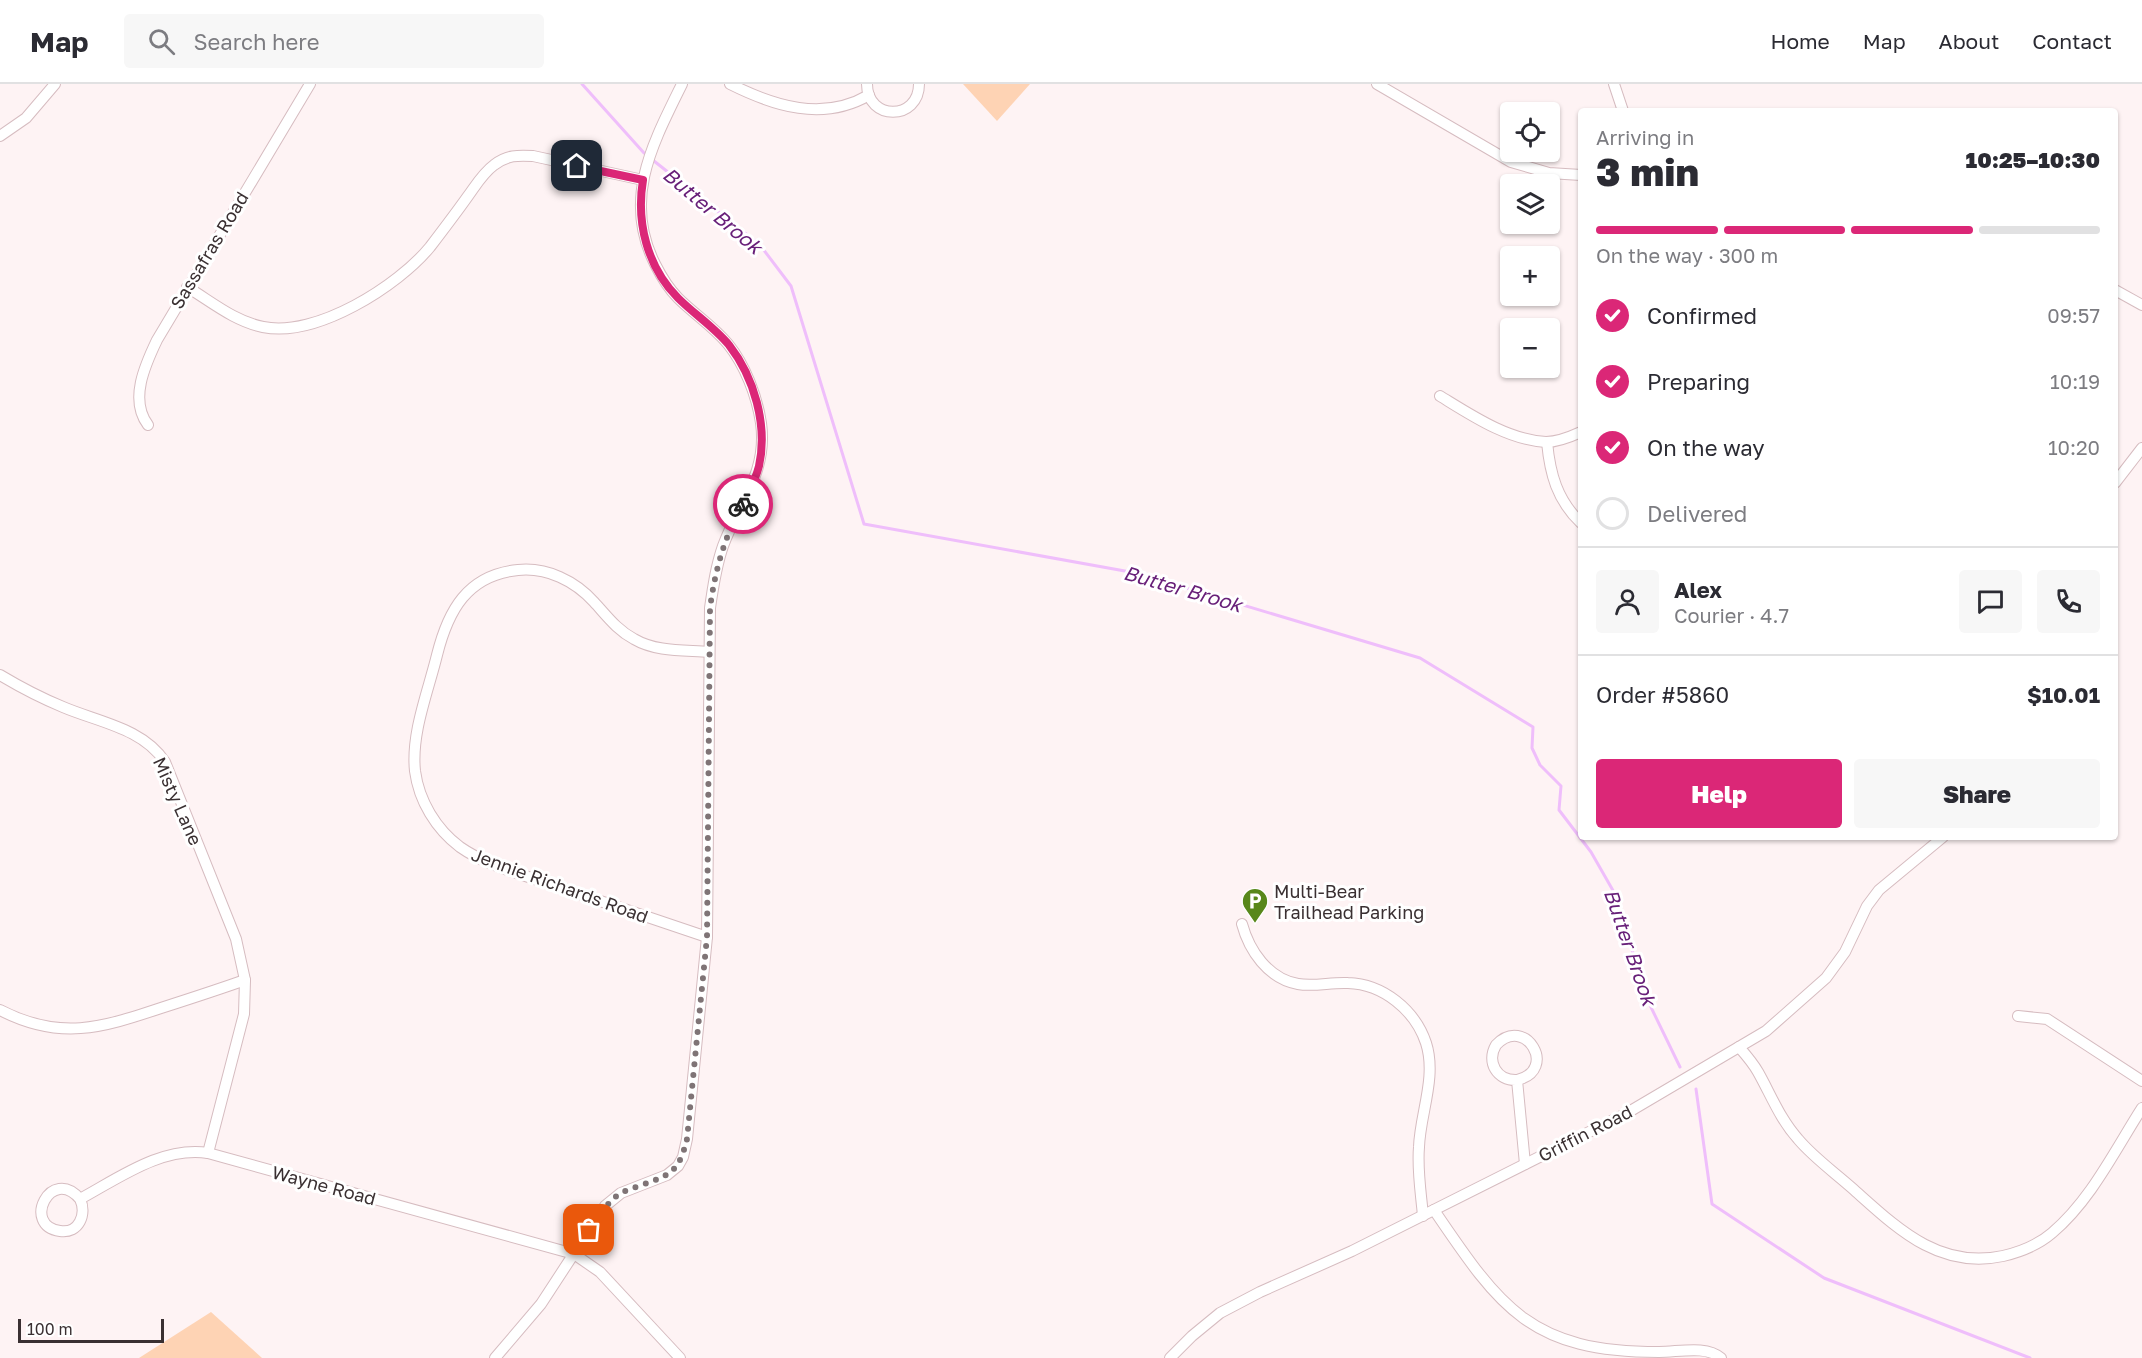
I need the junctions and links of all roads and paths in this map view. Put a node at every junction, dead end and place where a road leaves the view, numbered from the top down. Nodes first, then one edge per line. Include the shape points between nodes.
1 (55, 84) edge
2 (310, 84) edge
3 (682, 84) edge
4 (730, 84) edge
5 (919, 84) edge
6 (1377, 84) edge
7 (1614, 84) edge
8 (868, 90) edge
9 (1622, 108) edge
10 (0, 136) edge
11 (1578, 175) edge
12 (643, 180) junction
13 (187, 287) junction
14 (2118, 292) edge
15 (2130, 299) junction
16 (2118, 301) edge
17 (2142, 305) edge
18 (1440, 396) dead end
19 (148, 425) dead end
20 (1578, 434) edge
21 (1547, 442) junction
22 (2142, 448) edge
23 (2118, 479) edge
24 (1578, 520) edge
25 (709, 652) junction
26 (0, 675) edge
27 (1939, 840) edge
28 (1242, 924) dead end
29 (707, 937) junction
30 (245, 980) junction
31 (0, 1010) edge
32 (2019, 1016) dead end
33 (1739, 1047) junction
34 (1517, 1080) junction
35 (2142, 1081) edge
36 (2142, 1108) edge
37 (208, 1153) junction
38 (1525, 1164) junction
39 (80, 1199) junction
40 (1434, 1210) junction
41 (1423, 1216) junction
42 (574, 1254) junction
43 (1684, 1355) edge
44 (495, 1358) edge
45 (680, 1358) edge
46 (1170, 1358) edge
47 (1721, 1358) edge

1 - 10 street via 26,118
2 - 13 street, Sassafras Road
3 - 12 street via 664,120
4 - 8 street via 765,101 805,109 841,108 854,104
5 - 8 street via 913,103 897,112 880,108
6 - 11 street via 1511,162 1549,173
7 - 9 street
12 - 13 street via 533,156 504,158 485,173 428,249 400,275 356,304 308,324 286,328 246,322
12 - 25 street via 640,219 647,249 677,297 728,344 742,365 761,422 759,468 727,536 714,575
13 - 19 street, Sassafras Road via 146,366 139,399
14 - 15 street
15 - 16 street
15 - 17 street
18 - 21 street via 1493,426
20 - 21 street
21 - 24 street via 1556,490
22 - 23 street
25 - 29 street
25 - 29 street, Jennie Richards Road via 656,648 637,641 611,622 584,592 546,572 518,570 490,578 457,604 443,629 415,759 427,809 440,828 462,848 505,868
26 - 30 street, Misty Lane via 61,706 137,736 160,755 234,934
27 - 33 street, Griffin Road via 1879,890 1826,978 1776,1024
28 - 41 street via 1249,945 1260,960 1284,980 1367,986 1395,999 1414,1019 1426,1045 1429,1069 1418,1149
29 - 42 street via 693,1097 683,1156 667,1175 621,1193 605,1206
30 - 31 street via 93,1028 54,1028
30 - 37 street, Misty Lane via 241,1030
32 - 35 street via 2047,1019
33 - 36 street via 1759,1073 1779,1113 1812,1154 1905,1233 1939,1252 1973,1259 2014,1254 2049,1236 2095,1183
33 - 38 street, Griffin Road via 1627,1113
34 - 34 street via 1502,1077 1493,1065 1494,1049 1509,1036 1525,1038 1537,1054 1534,1069
34 - 38 street
37 - 39 street, Wayne Road via 186,1151 162,1158
37 - 42 street, Wayne Road
38 - 40 street, Griffin Road
39 - 39 street via 64,1189 51,1192 42,1204 42,1218 52,1229 73,1229 83,1212
40 - 41 street, Griffin Road
40 - 43 street via 1497,1296 1534,1326 1565,1341 1596,1348
41 - 46 street, Griffin Road via 1220,1313
42 - 44 street via 541,1304
42 - 45 street, Wayne Road via 600,1272
43 - 47 street via 1706,1350

